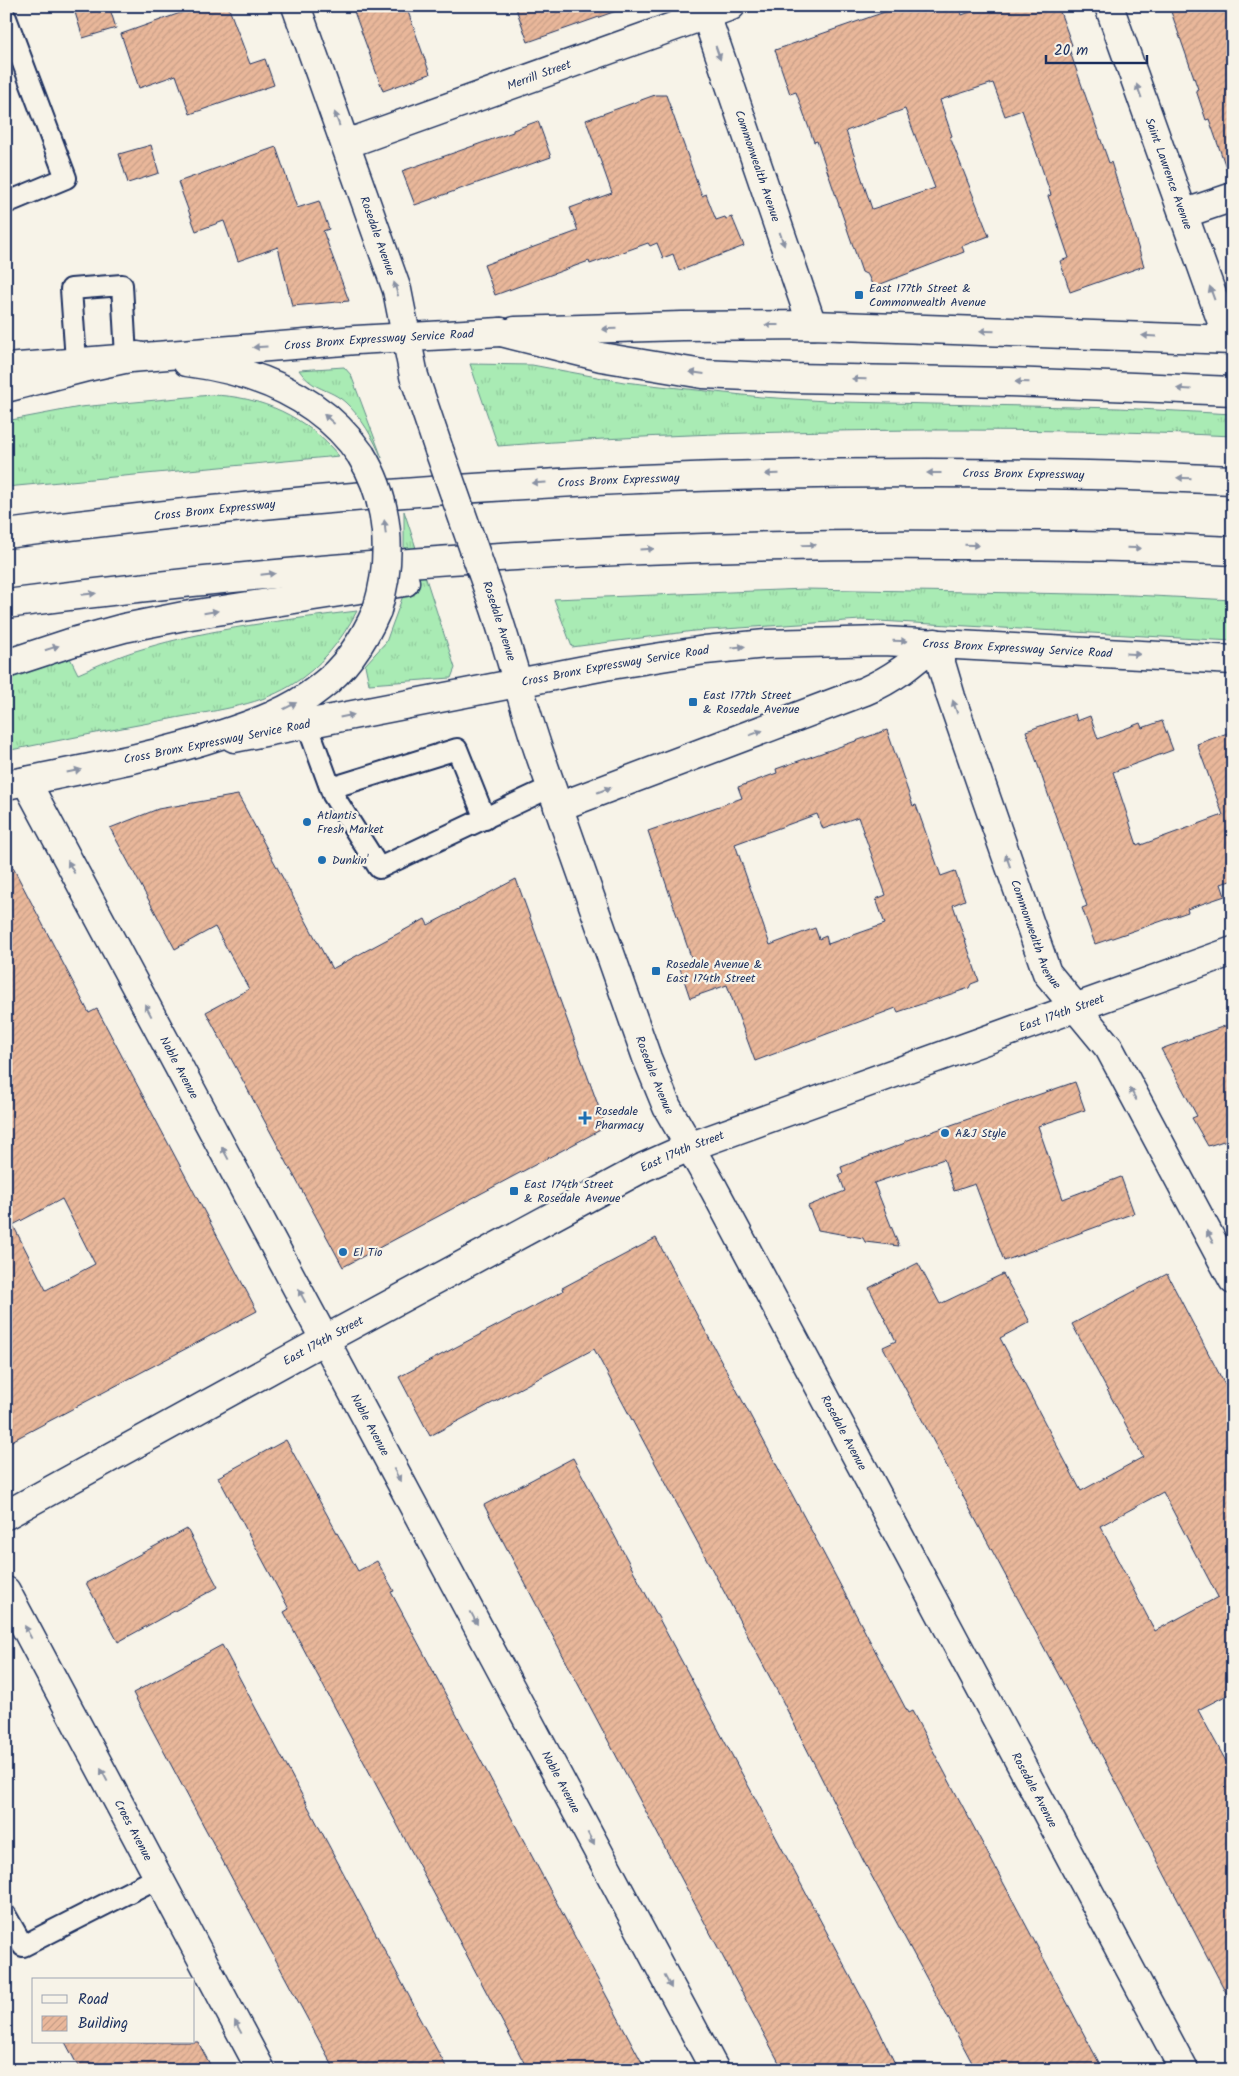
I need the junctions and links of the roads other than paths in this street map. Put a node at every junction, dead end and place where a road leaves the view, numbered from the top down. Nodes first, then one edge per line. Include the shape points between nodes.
1 (296, 6) edge
2 (732, 6) edge
3 (1109, 6) edge
4 (704, 11) edge
5 (6, 18) edge
6 (346, 144) junction
7 (1233, 197) edge
8 (6, 203) edge
9 (1183, 214) junction
10 (812, 326) junction
11 (501, 332) junction
12 (406, 337) junction
13 (1230, 340) edge
14 (132, 357) junction
15 (76, 362) junction
16 (6, 368) edge
17 (6, 388) edge
18 (1233, 391) edge
19 (1233, 480) edge
20 (6, 534) edge
21 (1233, 551) edge
22 (598, 552) junction
23 (6, 604) edge
24 (934, 642) junction
25 (1233, 660) edge
26 (6, 664) edge
27 (517, 683) junction
28 (307, 724) junction
29 (162, 752) junction
30 (16, 782) edge
31 (331, 788) junction
32 (555, 797) junction
33 (485, 819) junction
34 (1233, 951) edge
35 (1075, 1008) junction
36 (689, 1147) junction
37 (1233, 1280) edge
38 (324, 1340) junction
39 (6, 1515) edge
40 (6, 1591) edge
41 (159, 1877) junction
42 (6, 1916) edge
43 (261, 2070) edge
44 (715, 2070) edge
45 (1184, 2070) edge

6 -> 1 main road, Rosedale Avenue
2 - 4 main road, Merrill Street
9 -> 3 main road, Saint Lawrence Avenue
4 - 6 main road, Merrill Street
4 -> 10 main road, Commonwealth Avenue
5 - 8 lane via 66,178
12 -> 6 main road, Rosedale Avenue via 397,290
7 - 9 main road
13 -> 9 main road, Saint Lawrence Avenue
10 -> 11 main road, Cross Bronx Expressway Service Road via 682,326
13 -> 10 main road, Cross Bronx Expressway Service Road
11 - 12 main road, Cross Bronx Expressway Service Road
18 -> 11 main road via 703,374 618,360
12 -> 14 main road, Cross Bronx Expressway Service Road
12 - 27 main road, Rosedale Avenue, bridge via 416,382 509,648
14 - 15 main road, Cross Bronx Expressway Service Road
14 - 15 lane via 122,285 71,289
14 - 17 main road
29 -> 14 main road, bridge via 242,728 306,698 344,665 364,637 376,610 386,570 386,527 377,488 361,455 344,433 305,400 244,374 191,363
15 - 16 main road, Cross Bronx Expressway Service Road
19 -> 20 main road, Cross Bronx Expressway via 980,473 550,482 183,512
22 -> 21 main road via 721,546 905,544
23 -> 22 main road via 293,572
26 -> 22 main road via 82,639 161,620
24 -> 25 main road, Cross Bronx Expressway Service Road
27 -> 24 main road, Cross Bronx Expressway Service Road via 722,648 825,642
32 -> 24 main road via 866,692 906,669
35 -> 24 main road, Commonwealth Avenue via 1047,973
28 -> 27 main road, Cross Bronx Expressway Service Road
27 - 32 main road, Rosedale Avenue
28 - 29 main road, Cross Bronx Expressway Service Road
28 - 31 lane
30 -> 29 main road, Cross Bronx Expressway Service Road
38 -> 30 main road, Noble Avenue
31 - 33 lane via 457,749
31 - 33 lane via 379,868
32 - 33 lane
32 - 36 main road, Rosedale Avenue via 647,1058 667,1107
34 - 35 main road, East 174th Street
35 - 36 main road, East 174th Street
37 -> 35 main road, Commonwealth Avenue via 1109,1048
36 - 38 main road, East 174th Street via 644,1167
36 - 45 main road, Rosedale Avenue
38 - 39 main road, East 174th Street
38 -> 44 main road, Noble Avenue
41 -> 40 main road, Croes Avenue
41 - 42 lane via 23,1946
43 -> 41 main road, Croes Avenue

